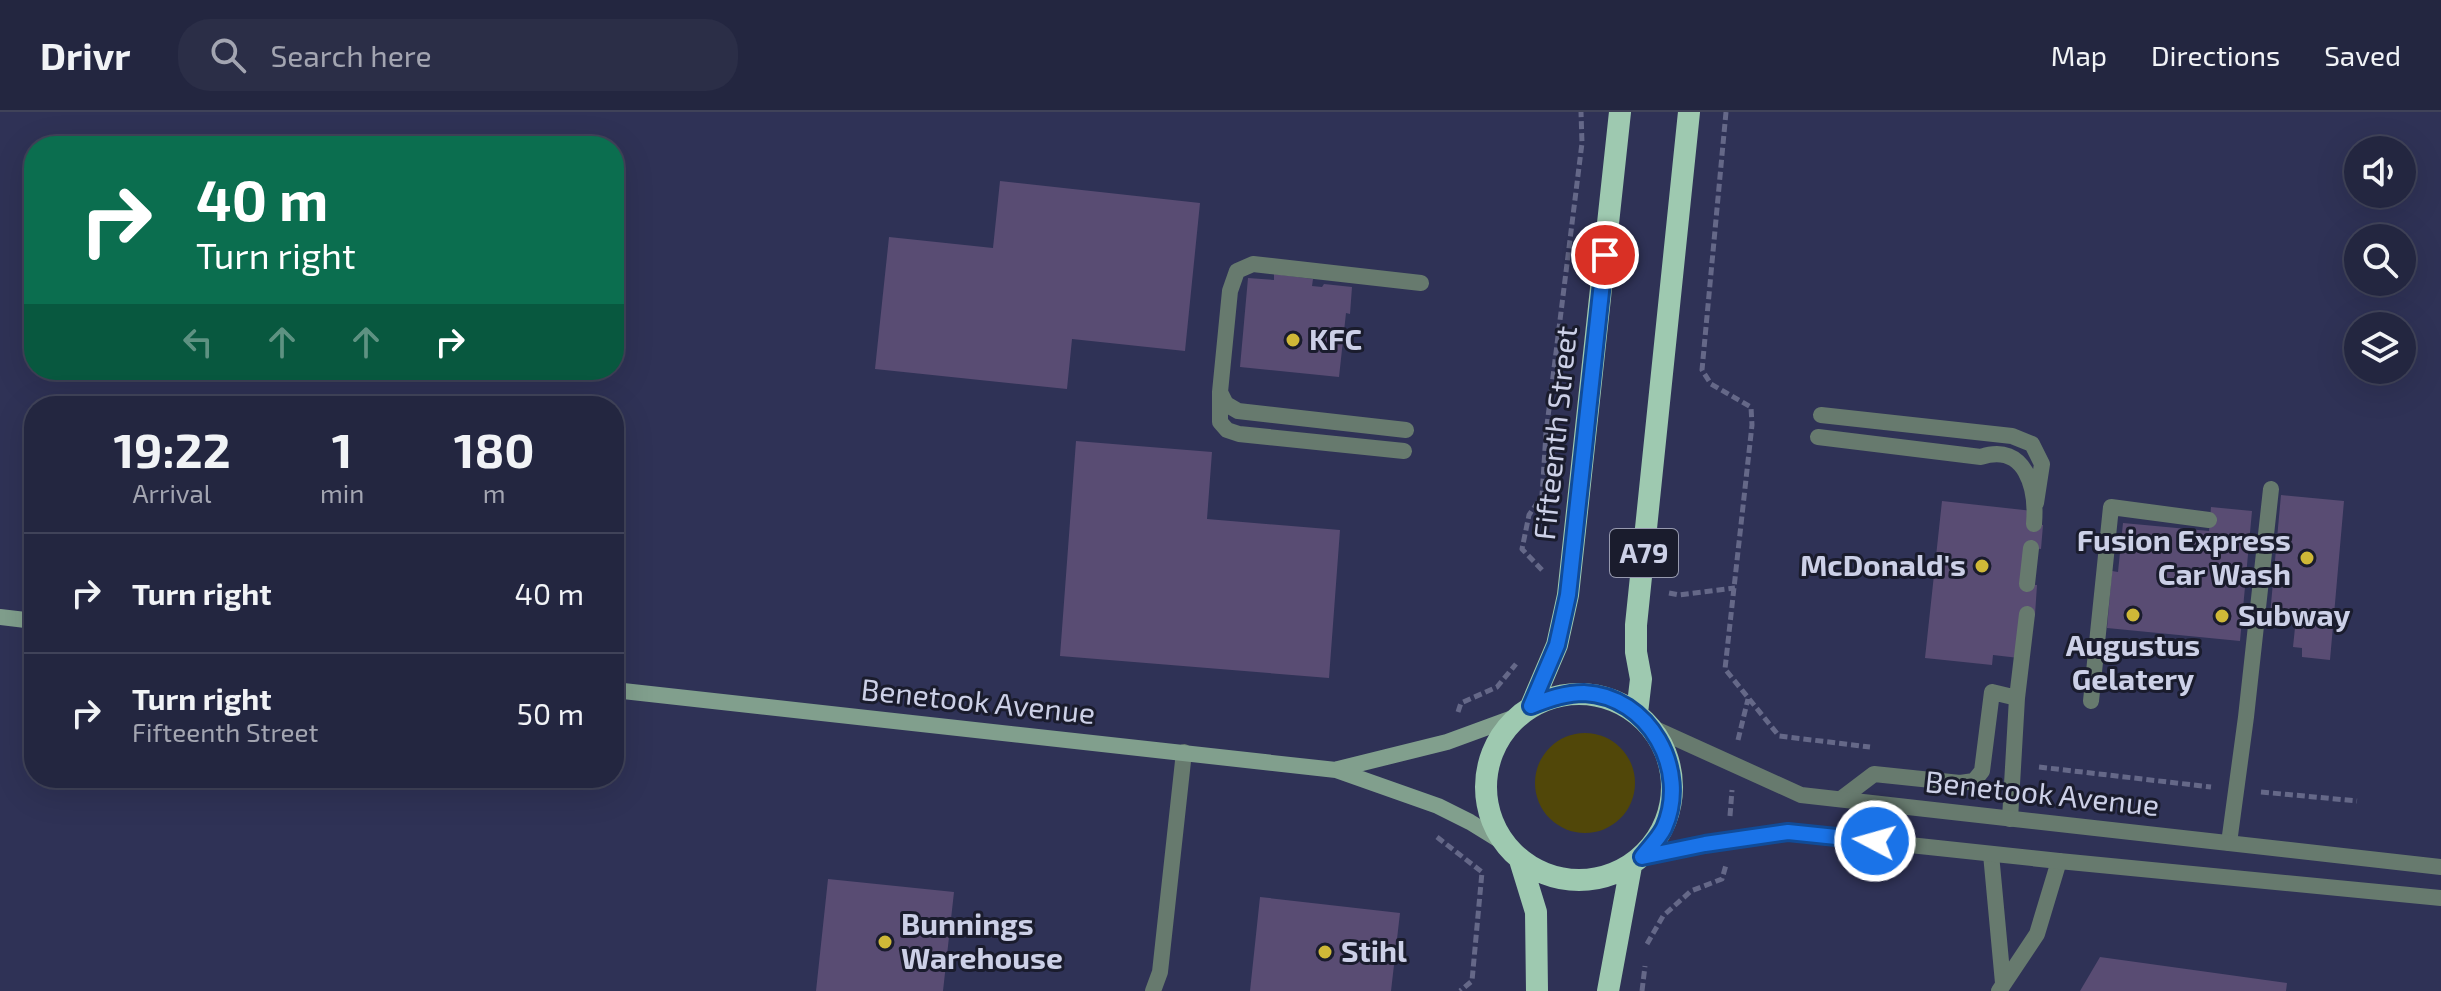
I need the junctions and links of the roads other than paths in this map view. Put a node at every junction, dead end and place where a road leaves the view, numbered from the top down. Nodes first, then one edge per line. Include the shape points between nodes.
1 (1620, 112) edge
2 (1689, 112) edge
3 (1421, 283) dead end
4 (1220, 392) junction
5 (1821, 415) dead end
6 (1406, 430) dead end
7 (1818, 437) dead end
8 (1404, 451) dead end
9 (2271, 489) dead end
10 (2036, 503) junction
11 (2209, 520) dead end
12 (2034, 524) dead end
13 (2031, 548) dead end
14 (2027, 584) dead end
15 (2027, 614) dead end
16 (0, 617) edge
17 (24, 620) edge
18 (624, 691) edge
19 (2017, 698) junction
20 (2091, 701) dead end
21 (1524, 711) junction
22 (1644, 720) junction
23 (1184, 752) junction
24 (1336, 770) junction
25 (1841, 799) junction
26 (2010, 819) junction
27 (1504, 843) junction
28 (2229, 843) junction
29 (1991, 854) junction
30 (1520, 860) junction
31 (2059, 861) junction
32 (1636, 862) junction
33 (2441, 867) edge
34 (2441, 898) edge
35 (2001, 987) edge
36 (1153, 991) edge
37 (1537, 991) edge
38 (1608, 991) edge

1 - 21 highway, Fifteenth Street / A79 via 1568,595 1557,645
2 - 22 highway, A79 via 1636,625
3 - 4 street via 1253,264 1237,271 1230,291
4 - 6 street via 1238,411
4 - 8 street via 1220,422 1239,434
5 - 10 street via 2012,436 2032,444 2042,464
7 - 10 street via 2013,457 2027,472
9 - 28 street via 2259,526 2246,717
10 - 12 street
11 - 20 street via 2111,507
13 - 14 street
15 - 19 street
16 - 17 main road
18 - 23 main road, Benetook Avenue
19 - 25 street via 1992,692 1982,771 1974,781 1874,774
19 - 26 street
21 - 22 highway via 1557,696 1585,693 1613,699
21 - 24 main road, Benetook Avenue via 1447,742
21 - 27 highway, A79 via 1496,743 1486,777 1489,811
22 - 25 street, Benetook Avenue via 1801,795
22 - 32 highway via 1669,758 1673,794 1664,828
23 - 24 main road, Benetook Avenue
23 - 36 street via 1160,972
24 - 27 main road, Benetook Avenue via 1438,806
25 - 26 street, Benetook Avenue
26 - 28 street, Benetook Avenue
27 - 30 highway, A79
28 - 33 street, Benetook Avenue
29 - 31 street
29 - 32 street via 1788,832 1705,844
29 - 35 street
30 - 32 highway, A79 via 1555,878 1594,880
30 - 37 highway, A79 via 1536,912
31 - 34 street
31 - 35 street via 2037,934
32 - 38 highway

